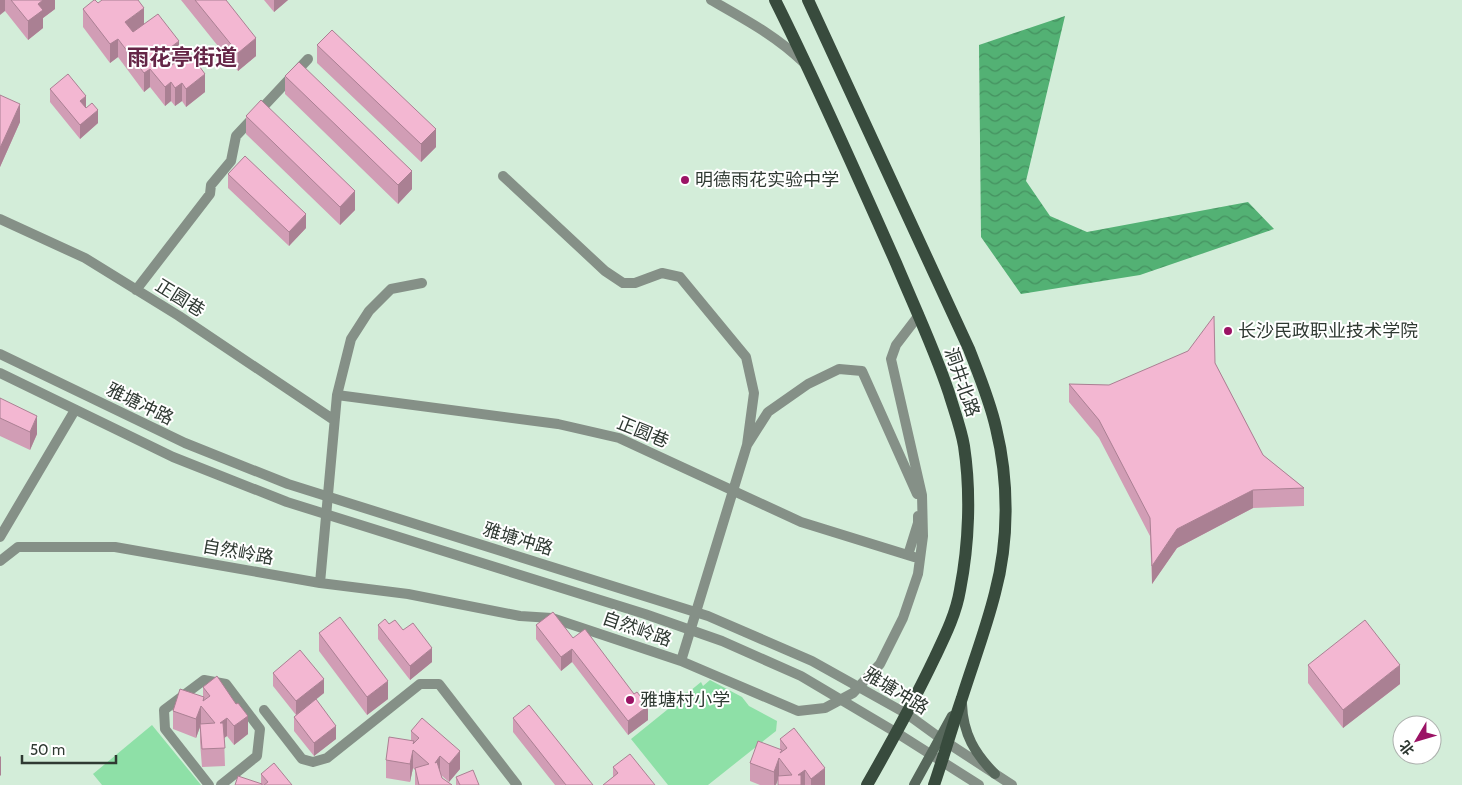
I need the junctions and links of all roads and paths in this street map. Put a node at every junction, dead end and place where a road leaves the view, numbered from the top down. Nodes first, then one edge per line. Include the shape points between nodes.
1 (711, 0) edge
2 (775, 0) edge
3 (808, 0) edge
4 (308, 59) dead end
5 (811, 73) junction
6 (503, 176) dead end
7 (0, 219) edge
8 (422, 283) dead end
9 (136, 290) junction
10 (919, 315) junction
11 (0, 354) edge
12 (0, 373) edge
13 (337, 396) junction
14 (75, 410) junction
15 (334, 420) junction
16 (747, 445) junction
17 (733, 490) junction
18 (328, 496) junction
19 (326, 514) junction
20 (0, 537) edge
21 (908, 555) junction
22 (920, 559) junction
23 (0, 561) edge
24 (320, 583) junction
25 (696, 612) junction
26 (690, 630) junction
27 (681, 661) junction
28 (858, 687) junction
29 (962, 698) junction
30 (840, 700) junction
31 (264, 710) dead end
32 (907, 714) junction
33 (897, 733) junction
34 (944, 741) junction
35 (931, 754) junction
36 (942, 761) junction
37 (879, 763) junction
38 (995, 774) junction
39 (208, 785) edge
40 (221, 785) edge
41 (516, 785) edge
42 (867, 785) edge
43 (874, 785) edge
44 (914, 785) edge
45 (934, 785) edge
46 (979, 785) edge
47 (1012, 785) edge

1 - 5 street via 766,31 803,61
2 - 5 main road, 洞井北路
3 - 29 main road, 洞井北路 via 969,349 985,388 996,428 1006,509 1002,558 996,592
4 - 9 street via 236,136 231,161 211,185 210,194
5 - 10 main road, 洞井北路
6 - 16 street via 605,271 623,282 649,280 662,273 680,277 746,357 754,393
7 - 9 street, 正圆巷 via 85,258
8 - 13 street via 392,289 369,311 351,339
9 - 15 street, 正圆巷
10 - 22 street, 自然岭路 via 896,345 891,359 922,495
10 - 32 main road, 洞井北路 via 941,369 964,445 966,550 960,592 949,627
11 - 18 street, 雅塘冲路 via 184,443 288,484
12 - 14 street, 雅塘冲路
13 - 15 street
13 - 17 street, 正圆巷 via 558,424 619,438
14 - 19 street, 雅塘冲路 via 173,457
14 - 20 street
15 - 18 street
16 - 17 street
16 - 21 street via 768,412 808,384 839,369 862,371 917,493 918,523
17 - 21 street, 正圆巷 via 801,522
17 - 25 street
18 - 19 street
18 - 25 street, 雅塘冲路
19 - 24 street
19 - 26 street, 雅塘冲路
21 - 22 street, 正圆巷
22 - 28 street, 自然岭路 via 903,618 880,664
23 - 24 street, 自然岭路 via 18,547 115,547
24 - 27 street, 自然岭路 via 408,594 520,616 552,618
25 - 26 street
25 - 28 street, 雅塘冲路 via 812,661
26 - 27 street
26 - 30 street, 雅塘冲路 via 801,676
27 - 30 street, 自然岭路 via 798,711 825,708
28 - 30 street, 自然岭路
28 - 32 street, 雅塘冲路
29 - 34 main road, 洞井北路
29 - 38 main road via 962,717 968,739
30 - 33 street, 雅塘冲路
31 - 41 street via 302,759 313,762 327,758 420,684 439,684
32 - 33 main road, 洞井北路
32 - 34 street, 雅塘冲路
33 - 35 street, 雅塘冲路
33 - 37 main road, 洞井北路
34 - 35 main road
34 - 36 main road, 洞井北路
34 - 38 street, 雅塘冲路
35 - 36 street, 雅塘冲路
35 - 44 main road
36 - 45 main road, 洞井北路
36 - 46 street, 雅塘冲路
37 - 42 main road, 洞井北路
37 - 43 main road
38 - 47 street, 雅塘冲路
39 - 40 street via 165,729 164,710 204,680 226,684 260,729 257,756

